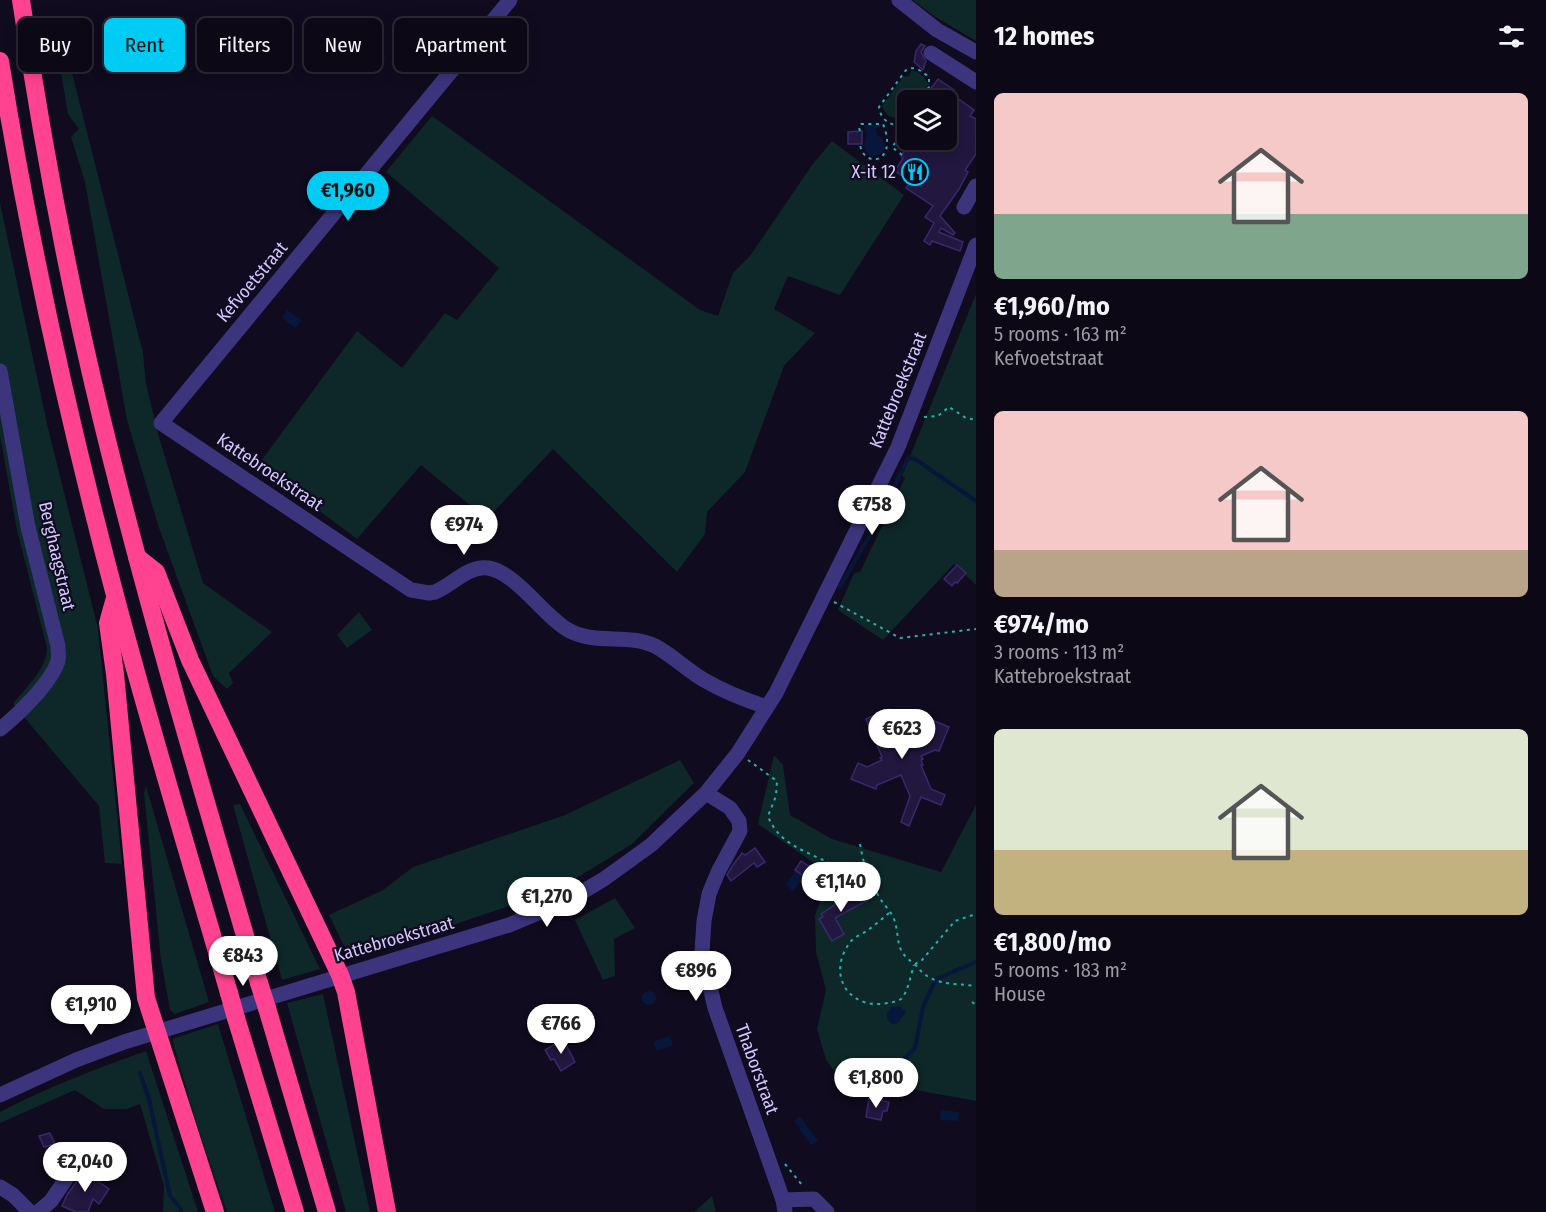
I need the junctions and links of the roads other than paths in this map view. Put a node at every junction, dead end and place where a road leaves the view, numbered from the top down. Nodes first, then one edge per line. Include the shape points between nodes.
1 (21, 0) edge
2 (510, 0) edge
3 (899, 0) edge
4 (976, 52) edge
5 (931, 53) dead end
6 (0, 61) edge
7 (976, 82) edge
8 (976, 186) edge
9 (964, 207) dead end
10 (976, 245) edge
11 (0, 371) edge
12 (161, 423) joint
13 (137, 557) junction
14 (115, 598) junction
15 (767, 706) junction
16 (0, 729) edge
17 (706, 793) junction
18 (340, 975) junction
19 (157, 1031) junction
20 (0, 1095) edge
21 (74, 1167) dead end
22 (0, 1187) edge
23 (784, 1206) edge
24 (30, 1212) edge
25 (38, 1212) edge
26 (215, 1212) edge
27 (295, 1212) edge
28 (327, 1212) edge
29 (387, 1212) edge
30 (827, 1212) edge

1 - 13 highway via 70,275
2 - 12 street, Kefvoetstraat
3 - 4 street via 938,30
5 - 7 street
6 - 14 highway via 50,329
8 - 9 street
10 - 15 street, Kattebroekstraat via 898,447
11 - 16 street, Berghaagstraat via 28,527 58,659 21,712
12 - 15 street, Kattebroekstraat via 411,590 435,592 478,568 497,570 567,630 592,639 656,646 705,680
13 - 18 highway via 156,572 190,660
13 - 28 highway, bridge
14 - 19 highway via 108,624 146,998
14 - 27 highway, bridge
15 - 17 street, Kattebroekstraat via 738,753
17 - 18 street, Kattebroekstraat via 651,845 567,901 509,925
17 - 23 street, Thaborstraat via 730,808 739,821 740,831 709,894 702,952 715,1008
18 - 19 street, Kattebroekstraat
18 - 29 highway
19 - 20 street, Kattebroekstraat via 76,1060
19 - 26 highway
21 - 25 street via 51,1201
22 - 24 street
23 - 30 street via 814,1199

